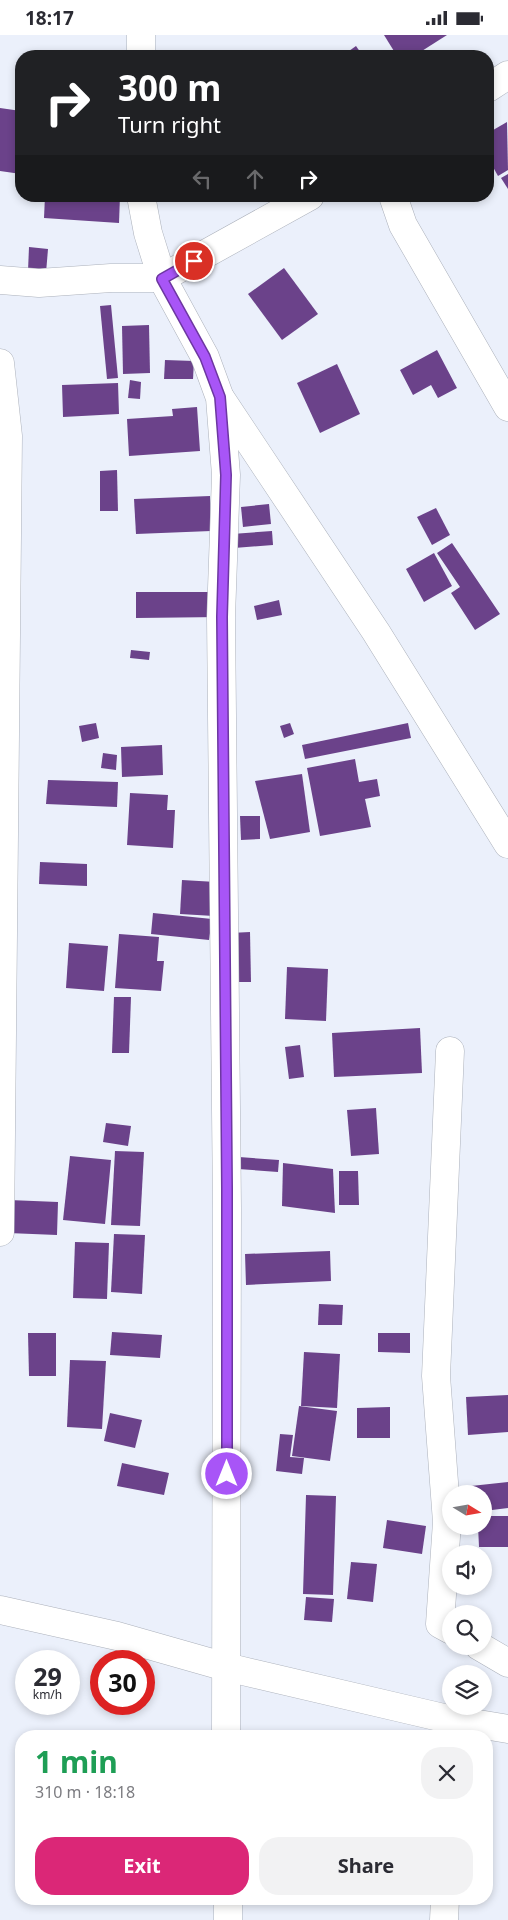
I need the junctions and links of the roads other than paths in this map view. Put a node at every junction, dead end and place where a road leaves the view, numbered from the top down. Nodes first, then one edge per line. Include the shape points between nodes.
1 (508, 75) edge
2 (494, 84) edge
3 (142, 202) edge
4 (299, 202) edge
5 (394, 202) edge
6 (162, 279) junction
7 (0, 280) edge
8 (0, 363) edge
9 (220, 397) junction
10 (508, 407) edge
11 (500, 808) edge
12 (508, 844) edge
13 (450, 1051) dead end
14 (0, 1232) edge
15 (0, 1610) edge
16 (442, 1625) edge
17 (492, 1654) edge
18 (508, 1663) edge
19 (226, 1667) junction
20 (448, 1727) edge
21 (508, 1729) edge
22 (226, 1730) edge
23 (228, 1905) edge
24 (445, 1905) edge
25 (228, 1920) edge
26 (444, 1920) edge

1 - 2 street
3 - 6 street
4 - 6 street
5 - 10 street via 403,225
6 - 7 street via 111,278 39,283
6 - 9 street via 205,357
8 - 14 street via 8,446
9 - 11 street via 376,632
9 - 19 street via 226,475 222,617 227,1208
11 - 12 street
13 - 16 street via 436,1376 447,1522
15 - 19 street via 117,1636
17 - 18 street
19 - 20 street
19 - 22 street
20 - 21 street
23 - 25 street
24 - 26 street

